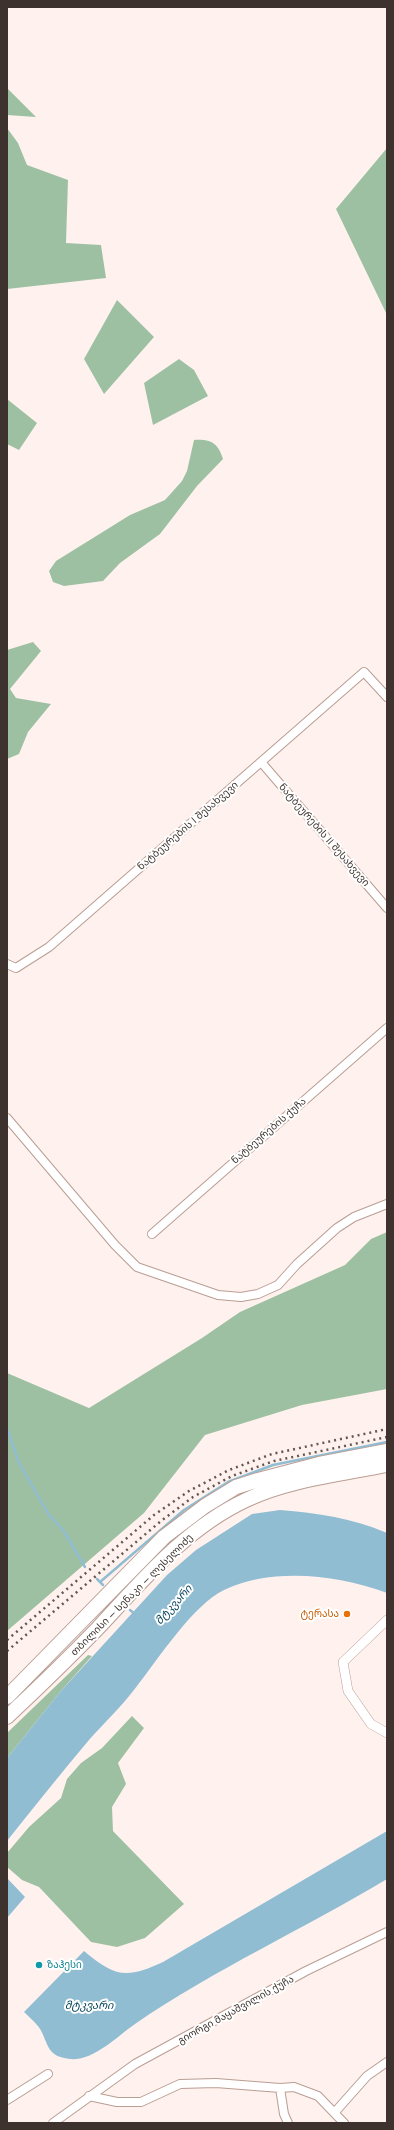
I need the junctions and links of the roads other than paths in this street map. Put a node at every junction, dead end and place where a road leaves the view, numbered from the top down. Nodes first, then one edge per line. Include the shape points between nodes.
1 (387, 698) edge
2 (261, 762) junction
3 (387, 908) edge
4 (7, 964) edge
5 (387, 1028) edge
6 (7, 1118) edge
7 (387, 1204) edge
8 (152, 1234) dead end
9 (387, 1451) edge
10 (387, 1465) edge
11 (387, 1620) edge
12 (7, 1697) edge
13 (7, 1717) edge
14 (387, 1733) edge
15 (387, 1932) edge
16 (387, 2062) edge
17 (48, 2074) dead end
18 (280, 2088) junction
19 (89, 2096) junction
20 (7, 2100) edge
21 (335, 2112) junction
22 (52, 2123) edge
23 (288, 2123) edge
24 (344, 2123) edge

1 - 2 street, ნატბეურების I შესახვევი via 364,672
2 - 3 street, ნატბეურების II შესახვევი
2 - 4 street, ნატბეურების I შესახვევი via 49,947 16,968
5 - 8 street, ნატბეურების ქუჩა
6 - 7 street via 115,1245 137,1267 218,1295 241,1297 258,1294 278,1285 337,1228 354,1217
9 - 12 highway, თბილისი — სენაკი — ლესელიძე via 318,1464 258,1480 236,1487 205,1506 164,1537
10 - 13 highway, თბილისი — სენაკი — ლესელიძე via 265,1492 222,1513 177,1547 46,1681
11 - 14 street via 343,1662 348,1691 372,1724
15 - 19 street, გიორგი მაყაშვილის ქუჩა via 300,1975 136,2064
16 - 21 street via 367,2076
17 - 20 street
18 - 19 street via 216,2083 180,2084 141,2102 117,2102
18 - 21 street via 294,2087 318,2096
18 - 23 street
19 - 22 street, გიორგი მაყაშვილის ქუჩა
21 - 24 street

